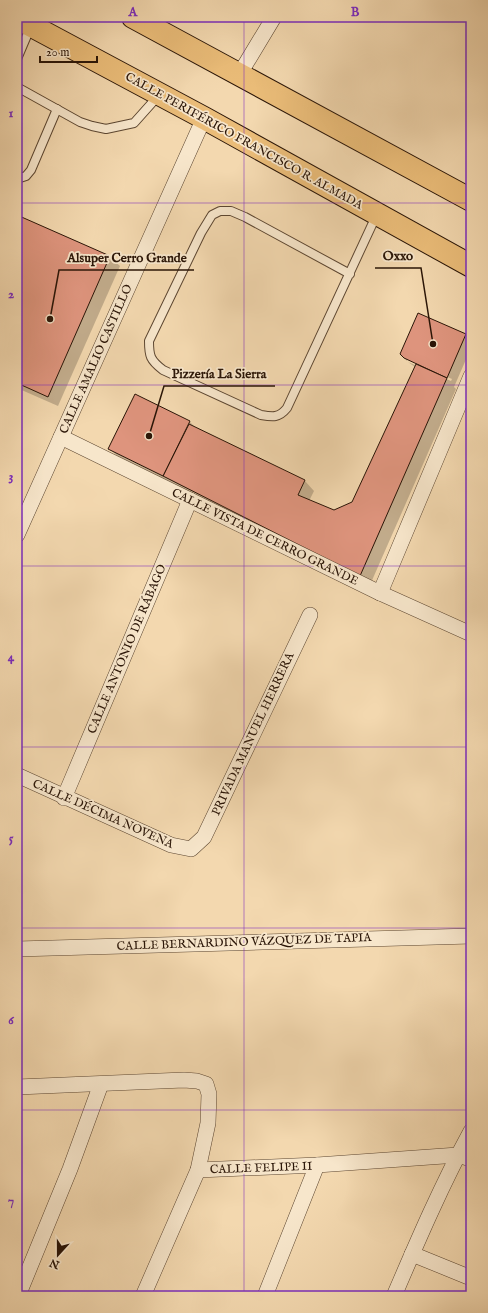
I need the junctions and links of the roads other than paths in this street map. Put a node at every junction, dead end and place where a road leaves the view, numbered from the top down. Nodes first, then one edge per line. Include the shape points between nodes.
1 (133, 17) edge
2 (274, 17) edge
3 (24, 22) edge
4 (17, 59) edge
5 (240, 75) junction
6 (17, 87) edge
7 (160, 94) junction
8 (57, 110) junction
9 (204, 118) junction
10 (17, 179) edge
11 (471, 200) edge
12 (377, 214) junction
13 (471, 266) edge
14 (350, 274) junction
15 (471, 376) edge
16 (61, 437) junction
17 (190, 500) junction
18 (17, 535) edge
19 (380, 593) junction
20 (310, 615) dead end
21 (471, 634) edge
22 (17, 775) edge
23 (64, 798) junction
24 (191, 850) joint
25 (471, 936) edge
26 (17, 949) edge
27 (101, 1084) junction
28 (17, 1087) edge
29 (471, 1131) edge
30 (465, 1157) edge
31 (318, 1165) junction
32 (198, 1170) junction
33 (412, 1254) junction
34 (471, 1278) edge
35 (18, 1296) edge
36 (143, 1296) edge
37 (265, 1296) edge
38 (394, 1296) edge

1 - 5 highway
2 - 5 street
3 - 4 lane
3 - 7 highway, CALLE PERIFÉRICO FRANCISCO R. ALMADA
5 - 11 highway
6 - 8 lane
7 - 8 lane via 134,122 106,129 80,122
7 - 9 highway, CALLE PERIFÉRICO FRANCISCO R. ALMADA
8 - 10 lane via 30,170 26,176
9 - 12 highway, CALLE PERIFÉRICO FRANCISCO R. ALMADA
9 - 16 street, CALLE AMALIO CASTILLO
12 - 13 highway, CALLE PERIFÉRICO FRANCISCO R. ALMADA
12 - 14 lane
14 - 14 lane via 245,217 231,211 220,211 212,215 200,233 149,341 149,354 154,363 163,370 261,415 272,417 282,414
15 - 19 street
16 - 17 street, CALLE VISTA DE CERRO GRANDE
16 - 18 street, CALLE AMALIO CASTILLO
17 - 19 street, CALLE VISTA DE CERRO GRANDE
17 - 23 street, CALLE ANTONIO DE RÁBAGO
19 - 21 street, CALLE VISTA DE CERRO GRANDE
20 - 24 street, PRIVADA MANUEL HERRERA via 204,837
22 - 23 street, CALLE DÉCIMA NOVENA
23 - 24 street, CALLE DÉCIMA NOVENA via 171,845
25 - 26 street, CALLE BERNARDINO VÁZQUEZ DE TAPIA
27 - 28 street, CALLE FELIPE II
27 - 32 street, CALLE FELIPE II via 184,1080 206,1084 209,1094 208,1123
27 - 35 street via 70,1169
29 - 30 street
30 - 31 street, CALLE FELIPE II
30 - 33 street
31 - 32 street, CALLE FELIPE II
31 - 37 street
32 - 36 street
33 - 34 street
33 - 38 street

